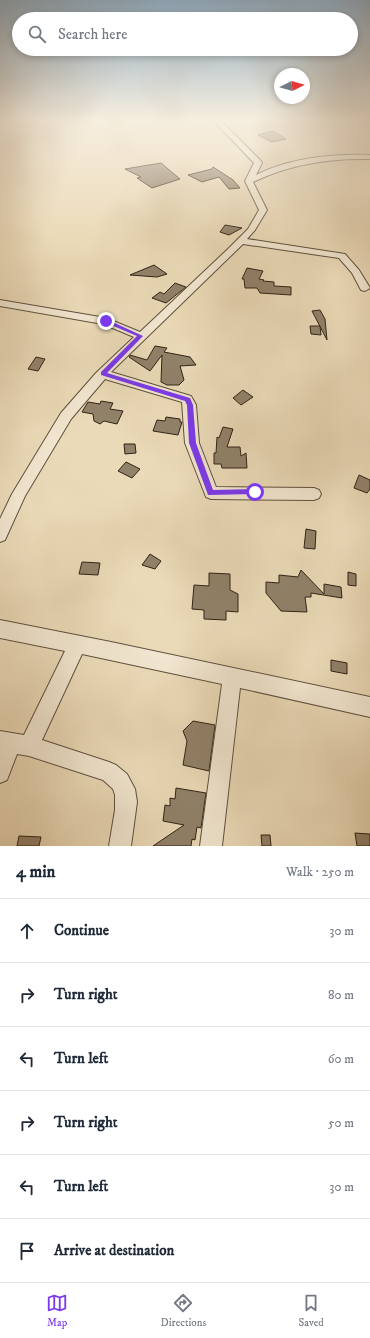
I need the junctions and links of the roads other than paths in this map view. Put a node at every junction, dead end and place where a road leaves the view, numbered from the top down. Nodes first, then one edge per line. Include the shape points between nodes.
1 (255, 159) edge
2 (332, 159) edge
3 (249, 181) junction
4 (241, 241) junction
5 (365, 288) dead end
6 (0, 303) edge
7 (140, 336) junction
8 (103, 374) junction
9 (314, 494) dead end
10 (0, 535) edge
11 (0, 629) edge
12 (78, 644) junction
13 (232, 678) junction
14 (370, 707) edge
15 (13, 743) edge
16 (0, 773) edge
17 (120, 846) edge
18 (211, 846) edge

1 - 3 street via 258,163
2 - 3 street via 278,168
3 - 4 street via 262,210 251,230
4 - 5 street via 342,256 356,272
4 - 7 street
6 - 7 street via 106,321
7 - 8 street
8 - 9 street via 187,399 190,405 192,443 211,493
8 - 10 street via 66,416 19,494
11 - 12 street
12 - 13 street
12 - 15 street
13 - 14 street
13 - 18 street
15 - 16 street
15 - 17 street via 109,772 118,780 124,788 126,801

